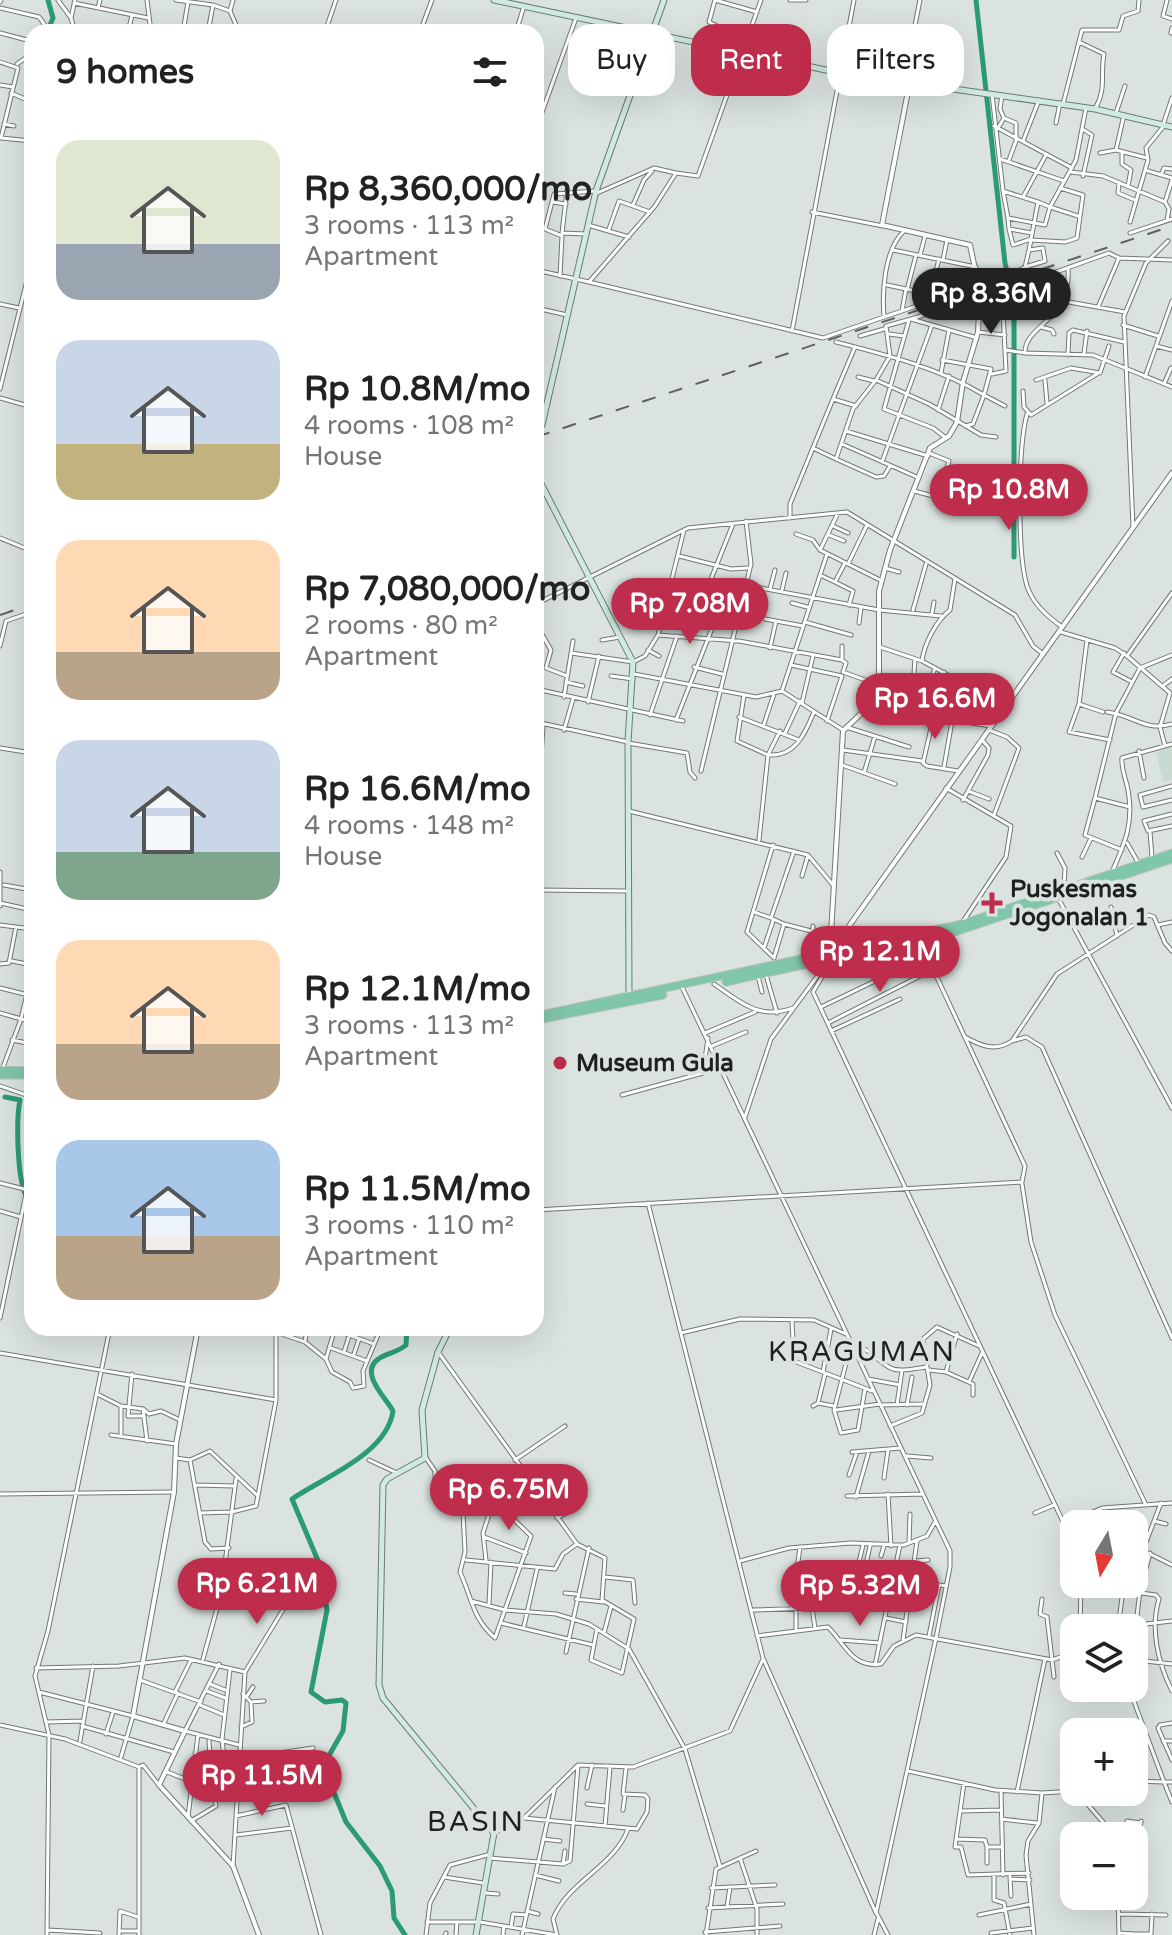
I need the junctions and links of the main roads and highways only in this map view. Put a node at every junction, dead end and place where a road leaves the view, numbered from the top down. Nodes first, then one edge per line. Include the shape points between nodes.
1 (494, 0) edge
2 (664, 0) edge
3 (526, 4) edge
4 (604, 24) edge
5 (656, 24) edge
6 (675, 39) edge
7 (630, 96) edge
8 (1172, 127) edge
9 (544, 416) edge
10 (544, 489) edge
11 (1172, 853) edge
12 (1172, 859) edge
13 (1141, 868) junction
14 (1083, 887) junction
15 (1016, 910) junction
16 (918, 937) junction
17 (830, 956) junction
18 (683, 989) junction
19 (629, 999) junction
20 (544, 1016) edge
21 (1, 1071) edge
22 (24, 1072) edge
23 (446, 1336) edge
24 (476, 1935) edge

1 - 3 main road
2 - 5 main road
3 - 4 main road
6 - 8 main road via 840,73 1086,107
7 - 9 main road via 596,192
10 - 19 main road via 633,662 628,743
11 - 13 highway
12 - 13 highway
13 - 14 highway
13 - 14 highway
14 - 15 highway
15 - 16 highway
15 - 16 highway
16 - 17 highway
17 - 18 highway
17 - 18 highway via 774,962
18 - 19 highway
19 - 20 highway
21 - 22 highway
23 - 24 main road via 422,1410 425,1458 383,1485 380,1692 494,1833

